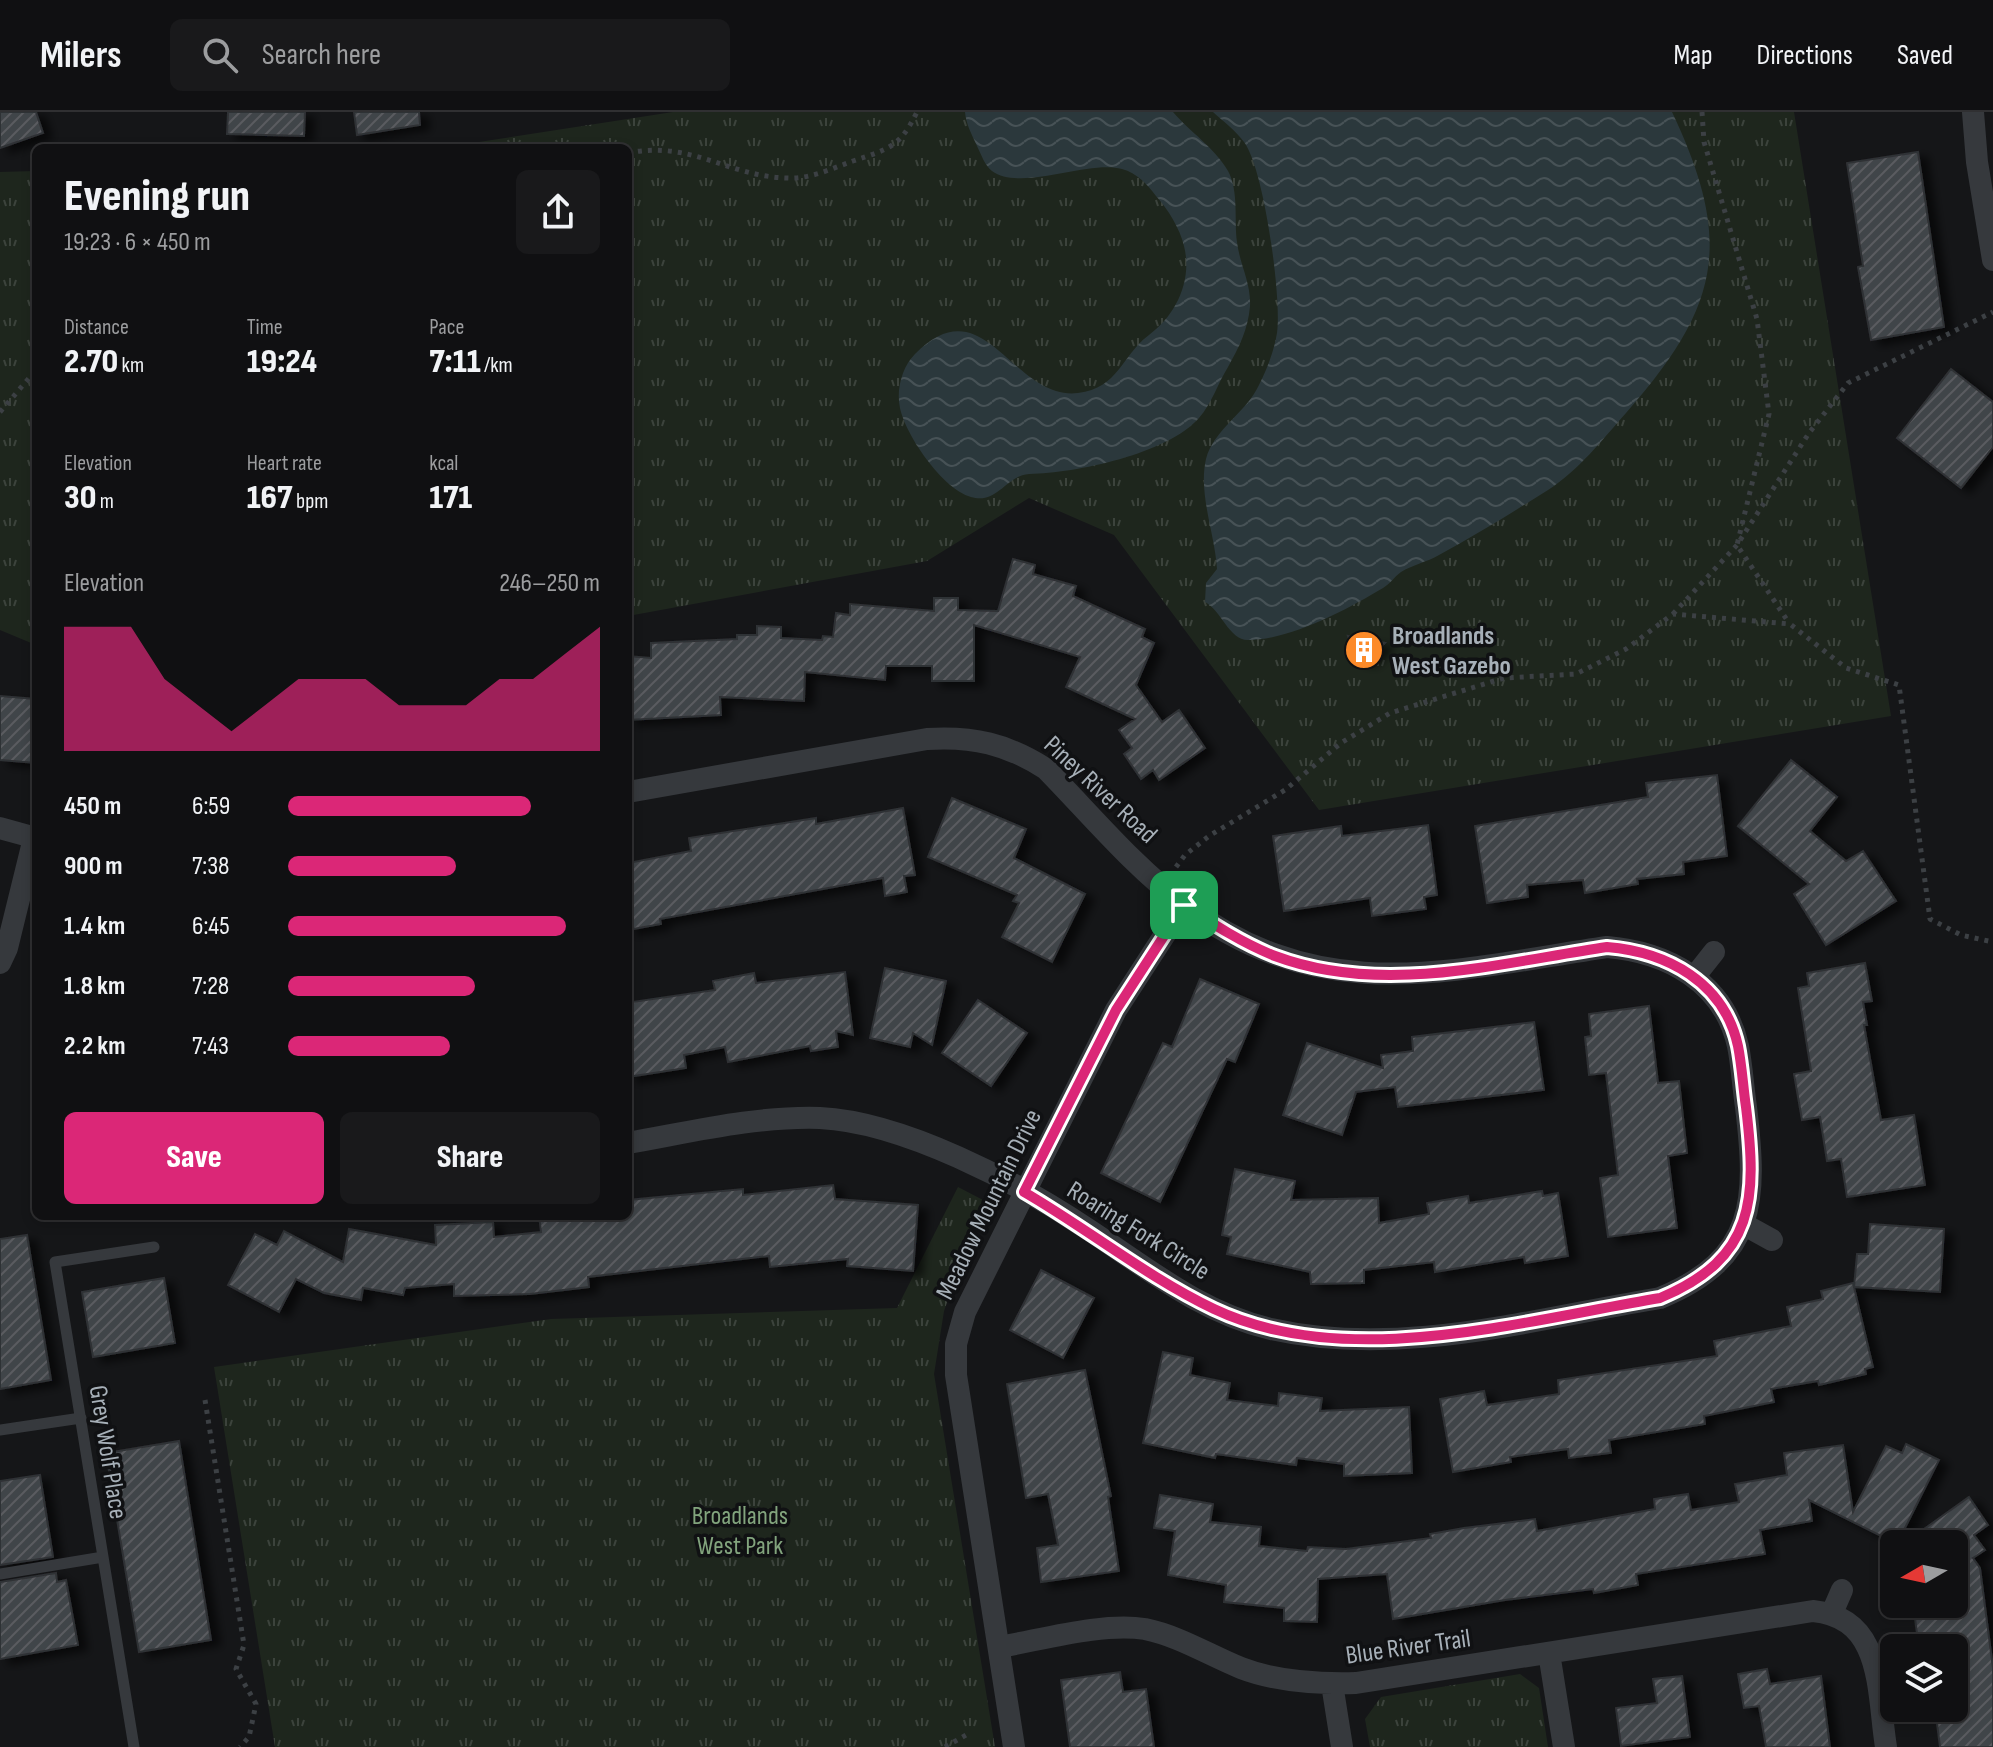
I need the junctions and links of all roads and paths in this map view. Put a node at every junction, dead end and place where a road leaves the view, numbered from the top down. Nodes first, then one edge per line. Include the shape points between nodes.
1 (917, 112) edge
2 (1702, 112) edge
3 (1973, 112) edge
4 (632, 152) edge
5 (1993, 260) edge
6 (1993, 312) edge
7 (32, 375) edge
8 (0, 412) edge
9 (1737, 545) junction
10 (1673, 614) junction
11 (1790, 624) junction
12 (632, 791) edge
13 (0, 828) edge
14 (32, 837) edge
15 (32, 850) edge
16 (1163, 886) junction
17 (1184, 905) junction
18 (1993, 942) edge
19 (1714, 952) dead end
20 (0, 963) edge
21 (1695, 976) junction
22 (632, 1142) edge
23 (1024, 1192) junction
24 (1743, 1224) junction
25 (1772, 1240) dead end
26 (154, 1247) dead end
27 (205, 1400) dead end
28 (81, 1418) junction
29 (0, 1430) edge
30 (103, 1557) junction
31 (0, 1574) edge
32 (1842, 1590) dead end
33 (1832, 1613) junction
34 (999, 1647) junction
35 (1549, 1653) junction
36 (1332, 1684) junction
37 (966, 1735) dead end
38 (134, 1747) edge
39 (240, 1747) edge
40 (945, 1747) edge
41 (1014, 1747) edge
42 (1342, 1747) edge
43 (1564, 1747) edge
44 (1886, 1747) edge

1 - 4 path via 907,134 892,148 811,176 758,175 680,150
2 - 9 path via 1704,142 1757,319 1769,414
3 - 5 street
6 - 9 path via 1848,383
7 - 8 path
9 - 10 path
9 - 11 path
10 - 11 path
10 - 16 path via 1626,649 1576,674 1504,678 1390,713 1341,743 1285,790 1197,845
11 - 18 path via 1846,668 1899,685 1930,919 1961,935
12 - 16 street, Piney River Road via 927,739 991,741 1046,769
13 - 14 street
15 - 20 street
16 - 17 street, Piney River Road
17 - 21 street, Piney River Road via 1254,946 1326,970 1419,975 1607,947 1667,959
17 - 23 street, Meadow Mountain Drive via 1116,1010
19 - 21 street
21 - 24 street, Roaring Fork Circle via 1729,1020 1738,1045 1753,1165
22 - 23 street, Roaring Fork Circle via 771,1119 822,1118 920,1141
23 - 24 street, Roaring Fork Circle via 1085,1227 1163,1283 1217,1311 1268,1328 1375,1341 1660,1298 1713,1268
23 - 34 street, Meadow Mountain Drive via 965,1312 956,1344 956,1375
24 - 25 street
26 - 28 lane, Grey Wolf Place via 55,1262
27 - 39 path via 244,1645 236,1669 256,1704 249,1737
28 - 29 lane
28 - 30 lane, Grey Wolf Place
30 - 31 lane
30 - 38 lane, Grey Wolf Place
32 - 33 street
33 - 35 street, Blue River Trail via 1813,1611
33 - 44 street via 1861,1633 1870,1649
34 - 36 street, Blue River Trail via 1140,1628 1169,1635 1243,1669
34 - 41 street, Meadow Mountain Drive
35 - 36 street, Blue River Trail
35 - 43 street
36 - 42 street
37 - 40 path

